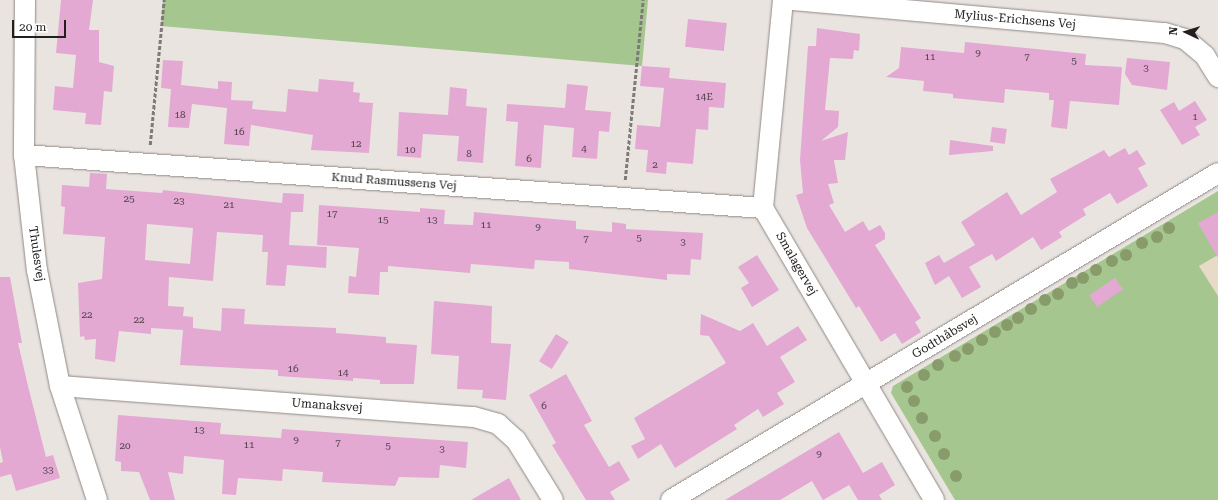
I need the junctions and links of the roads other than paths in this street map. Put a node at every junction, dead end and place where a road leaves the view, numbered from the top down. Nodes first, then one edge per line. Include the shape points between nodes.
1 (25, 0) edge
2 (783, 0) edge
3 (793, 0) edge
4 (1218, 77) edge
5 (24, 155) junction
6 (1218, 173) edge
7 (763, 208) junction
8 (866, 384) junction
9 (60, 386) junction
10 (97, 500) edge
11 (553, 500) edge
12 (671, 500) edge
13 (934, 500) edge

1 - 5 street, Thulesvej
2 - 7 street
3 - 4 street, Mylius-Erichsens Vej via 1165,33 1185,39 1205,56
5 - 7 street, Knud Rasmussens Vej
5 - 9 street, Thulesvej via 37,270
6 - 8 street, Godthåbsvej
7 - 8 street, Smalagervej
8 - 12 street, Godthåbsvej
8 - 13 street, Smalagervej
9 - 10 street, Thulesvej
9 - 11 street, Umanaksvej via 474,417 498,424 516,440

